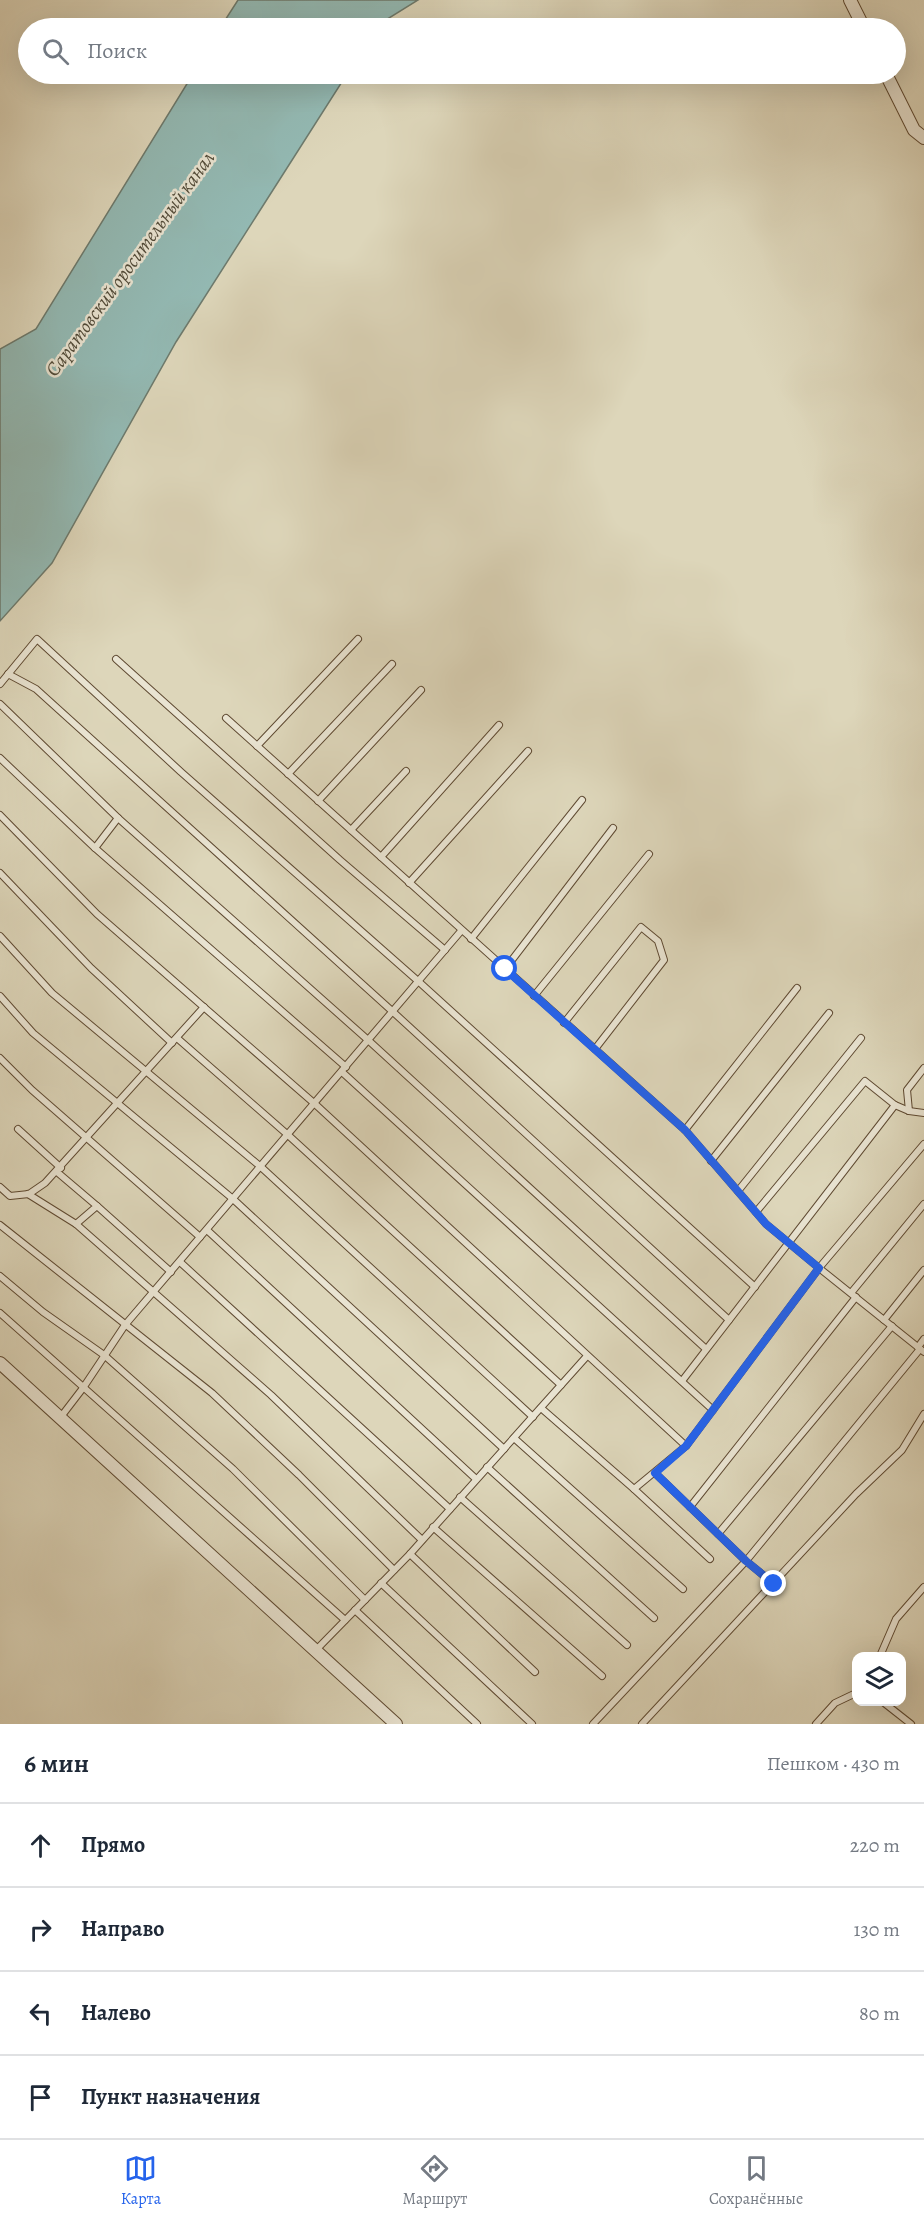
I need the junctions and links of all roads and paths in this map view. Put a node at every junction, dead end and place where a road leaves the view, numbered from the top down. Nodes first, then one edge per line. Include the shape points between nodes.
1 (850, 0) edge
2 (859, 18) edge
3 (891, 84) edge
4 (924, 138) edge
5 (358, 639) dead end
6 (116, 659) dead end
7 (392, 664) dead end
8 (9, 674) junction
9 (0, 684) edge
10 (421, 690) dead end
11 (0, 704) edge
12 (226, 718) dead end
13 (498, 725) dead end
14 (257, 746) junction
15 (528, 751) dead end
16 (0, 758) edge
17 (406, 771) dead end
18 (288, 774) junction
19 (318, 801) junction
20 (582, 801) dead end
21 (0, 815) edge
22 (118, 818) junction
23 (613, 828) dead end
24 (351, 830) junction
25 (95, 848) junction
26 (649, 854) dead end
27 (381, 857) junction
28 (0, 873) edge
29 (409, 883) junction
30 (461, 930) junction
31 (0, 936) edge
32 (471, 939) junction
33 (445, 950) junction
34 (505, 969) junction
35 (418, 981) junction
36 (797, 988) dead end
37 (0, 996) edge
38 (534, 996) junction
39 (204, 1007) junction
40 (392, 1011) junction
41 (829, 1013) dead end
42 (564, 1023) junction
43 (861, 1038) dead end
44 (175, 1040) junction
45 (368, 1040) junction
46 (595, 1049) junction
47 (0, 1058) edge
48 (924, 1068) edge
49 (344, 1070) junction
50 (147, 1071) junction
51 (118, 1104) junction
52 (315, 1104) junction
53 (895, 1105) junction
54 (909, 1111) junction
55 (924, 1113) edge
56 (18, 1129) dead end
57 (685, 1130) junction
58 (288, 1135) junction
59 (87, 1138) junction
60 (924, 1144) edge
61 (711, 1161) junction
62 (261, 1167) junction
63 (59, 1170) junction
64 (0, 1186) edge
65 (738, 1191) junction
66 (28, 1194) junction
67 (233, 1199) junction
68 (924, 1204) edge
69 (97, 1206) junction
70 (756, 1212) junction
71 (76, 1224) junction
72 (0, 1225) edge
73 (207, 1230) junction
74 (200, 1238) junction
75 (789, 1243) junction
76 (180, 1262) junction
77 (819, 1268) junction
78 (924, 1270) edge
79 (171, 1272) junction
80 (0, 1276) edge
81 (755, 1287) junction
82 (153, 1292) junction
83 (854, 1295) junction
84 (0, 1313) edge
85 (729, 1320) junction
86 (884, 1320) junction
87 (125, 1325) junction
88 (892, 1326) junction
89 (924, 1339) edge
90 (706, 1349) junction
91 (921, 1349) edge
92 (104, 1354) junction
93 (587, 1356) junction
94 (0, 1363) edge
95 (682, 1382) junction
96 (561, 1385) junction
97 (83, 1388) junction
98 (541, 1408) junction
99 (713, 1410) junction
100 (924, 1414) edge
101 (533, 1417) junction
102 (60, 1418) junction
103 (514, 1438) junction
104 (686, 1446) junction
105 (504, 1449) junction
106 (487, 1467) junction
107 (655, 1473) junction
108 (476, 1479) junction
109 (634, 1489) junction
110 (460, 1497) junction
111 (690, 1507) junction
112 (450, 1509) junction
113 (433, 1527) junction
114 (718, 1534) junction
115 (422, 1540) junction
116 (410, 1554) junction
117 (710, 1559) dead end
118 (746, 1561) junction
119 (394, 1570) junction
120 (381, 1583) junction
121 (774, 1584) junction
122 (924, 1587) edge
123 (683, 1589) dead end
124 (365, 1600) junction
125 (355, 1610) junction
126 (654, 1618) dead end
127 (345, 1620) junction
128 (627, 1646) dead end
129 (316, 1650) junction
130 (882, 1652) edge
131 (535, 1672) dead end
132 (602, 1676) dead end
133 (852, 1695) edge
134 (889, 1706) edge
135 (901, 1716) junction
136 (396, 1724) edge
137 (477, 1724) edge
138 (532, 1724) edge
139 (593, 1724) edge
140 (642, 1724) edge
141 (816, 1724) edge
142 (894, 1724) edge
143 (911, 1724) edge

1 - 2 street
3 - 4 street via 914,130
5 - 14 lane
6 - 33 lane
7 - 18 lane
8 - 9 lane
8 - 35 lane via 38,639 181,772
8 - 40 lane via 36,689
10 - 19 lane
11 - 22 lane
12 - 14 lane
13 - 27 lane
14 - 18 lane
15 - 29 lane
16 - 25 lane
17 - 24 lane
18 - 19 lane
19 - 24 lane
20 - 32 lane
21 - 39 lane via 97,914
22 - 25 lane
22 - 45 lane
23 - 34 lane
24 - 27 lane
25 - 49 lane
26 - 38 lane
27 - 29 lane
28 - 44 lane via 91,968
29 - 30 lane
30 - 32 lane
30 - 33 lane
31 - 50 lane via 52,993
32 - 34 lane
33 - 35 lane
34 - 38 lane
35 - 40 lane
35 - 81 lane
36 - 57 lane
37 - 51 lane via 33,1033
38 - 42 lane
39 - 44 lane
39 - 52 lane
40 - 45 lane
40 - 85 lane
41 - 61 lane
42 - 46 lane
42 - 46 lane via 641,927 658,941 664,960
43 - 65 lane
44 - 50 lane
44 - 58 lane
45 - 49 lane
45 - 90 lane
46 - 57 lane
47 - 59 lane
48 - 54 lane via 907,1090
49 - 52 lane
49 - 95 lane
50 - 51 lane
50 - 62 lane
51 - 59 lane
51 - 67 lane
52 - 58 lane
52 - 93 lane
53 - 54 lane
53 - 70 lane via 865,1080
53 - 75 lane
54 - 55 lane
56 - 63 lane
57 - 61 lane
58 - 62 lane
58 - 96 lane
59 - 63 lane
59 - 74 lane
60 - 77 lane
61 - 65 lane
62 - 67 lane
62 - 101 lane
63 - 66 lane
63 - 69 lane
64 - 66 lane via 10,1196
65 - 70 lane
66 - 71 lane
67 - 73 lane
67 - 105 lane
68 - 83 lane
69 - 71 lane
69 - 79 lane
70 - 75 lane
71 - 82 lane
72 - 87 lane
73 - 74 lane
73 - 108 lane
74 - 76 lane
75 - 77 lane
75 - 81 lane
76 - 79 lane
76 - 112 lane
77 - 83 lane
77 - 99 lane
78 - 86 lane
79 - 82 lane
80 - 92 lane
81 - 85 lane
82 - 87 lane
82 - 115 lane via 271,1395
83 - 86 lane
83 - 111 lane
84 - 97 lane
85 - 90 lane
86 - 88 lane
87 - 92 lane
87 - 119 lane via 212,1393
88 - 91 lane
88 - 114 lane
89 - 91 lane
90 - 95 lane
91 - 118 lane
92 - 97 lane
92 - 124 lane via 233,1469
93 - 96 lane
93 - 104 lane
94 - 102 street
95 - 99 lane
96 - 98 lane
97 - 102 lane
97 - 127 lane
98 - 101 lane
98 - 109 lane
99 - 104 lane
100 - 121 lane via 902,1450
101 - 103 lane
102 - 129 street
103 - 105 lane
103 - 123 lane
104 - 107 lane
105 - 106 lane
106 - 108 lane
106 - 126 lane
107 - 109 lane
107 - 111 lane
108 - 110 lane
109 - 117 lane
110 - 112 lane
110 - 128 lane
111 - 114 lane
112 - 113 lane
113 - 115 lane
113 - 132 lane
114 - 118 lane
115 - 116 lane
116 - 119 lane
116 - 131 lane
118 - 121 lane
118 - 139 lane
119 - 120 lane
120 - 124 lane
120 - 138 lane
121 - 140 lane
122 - 130 lane via 896,1619
124 - 125 lane
125 - 127 lane
125 - 137 lane
127 - 129 lane
129 - 136 street
133 - 141 lane via 835,1703
134 - 135 lane
135 - 142 lane
135 - 143 lane

